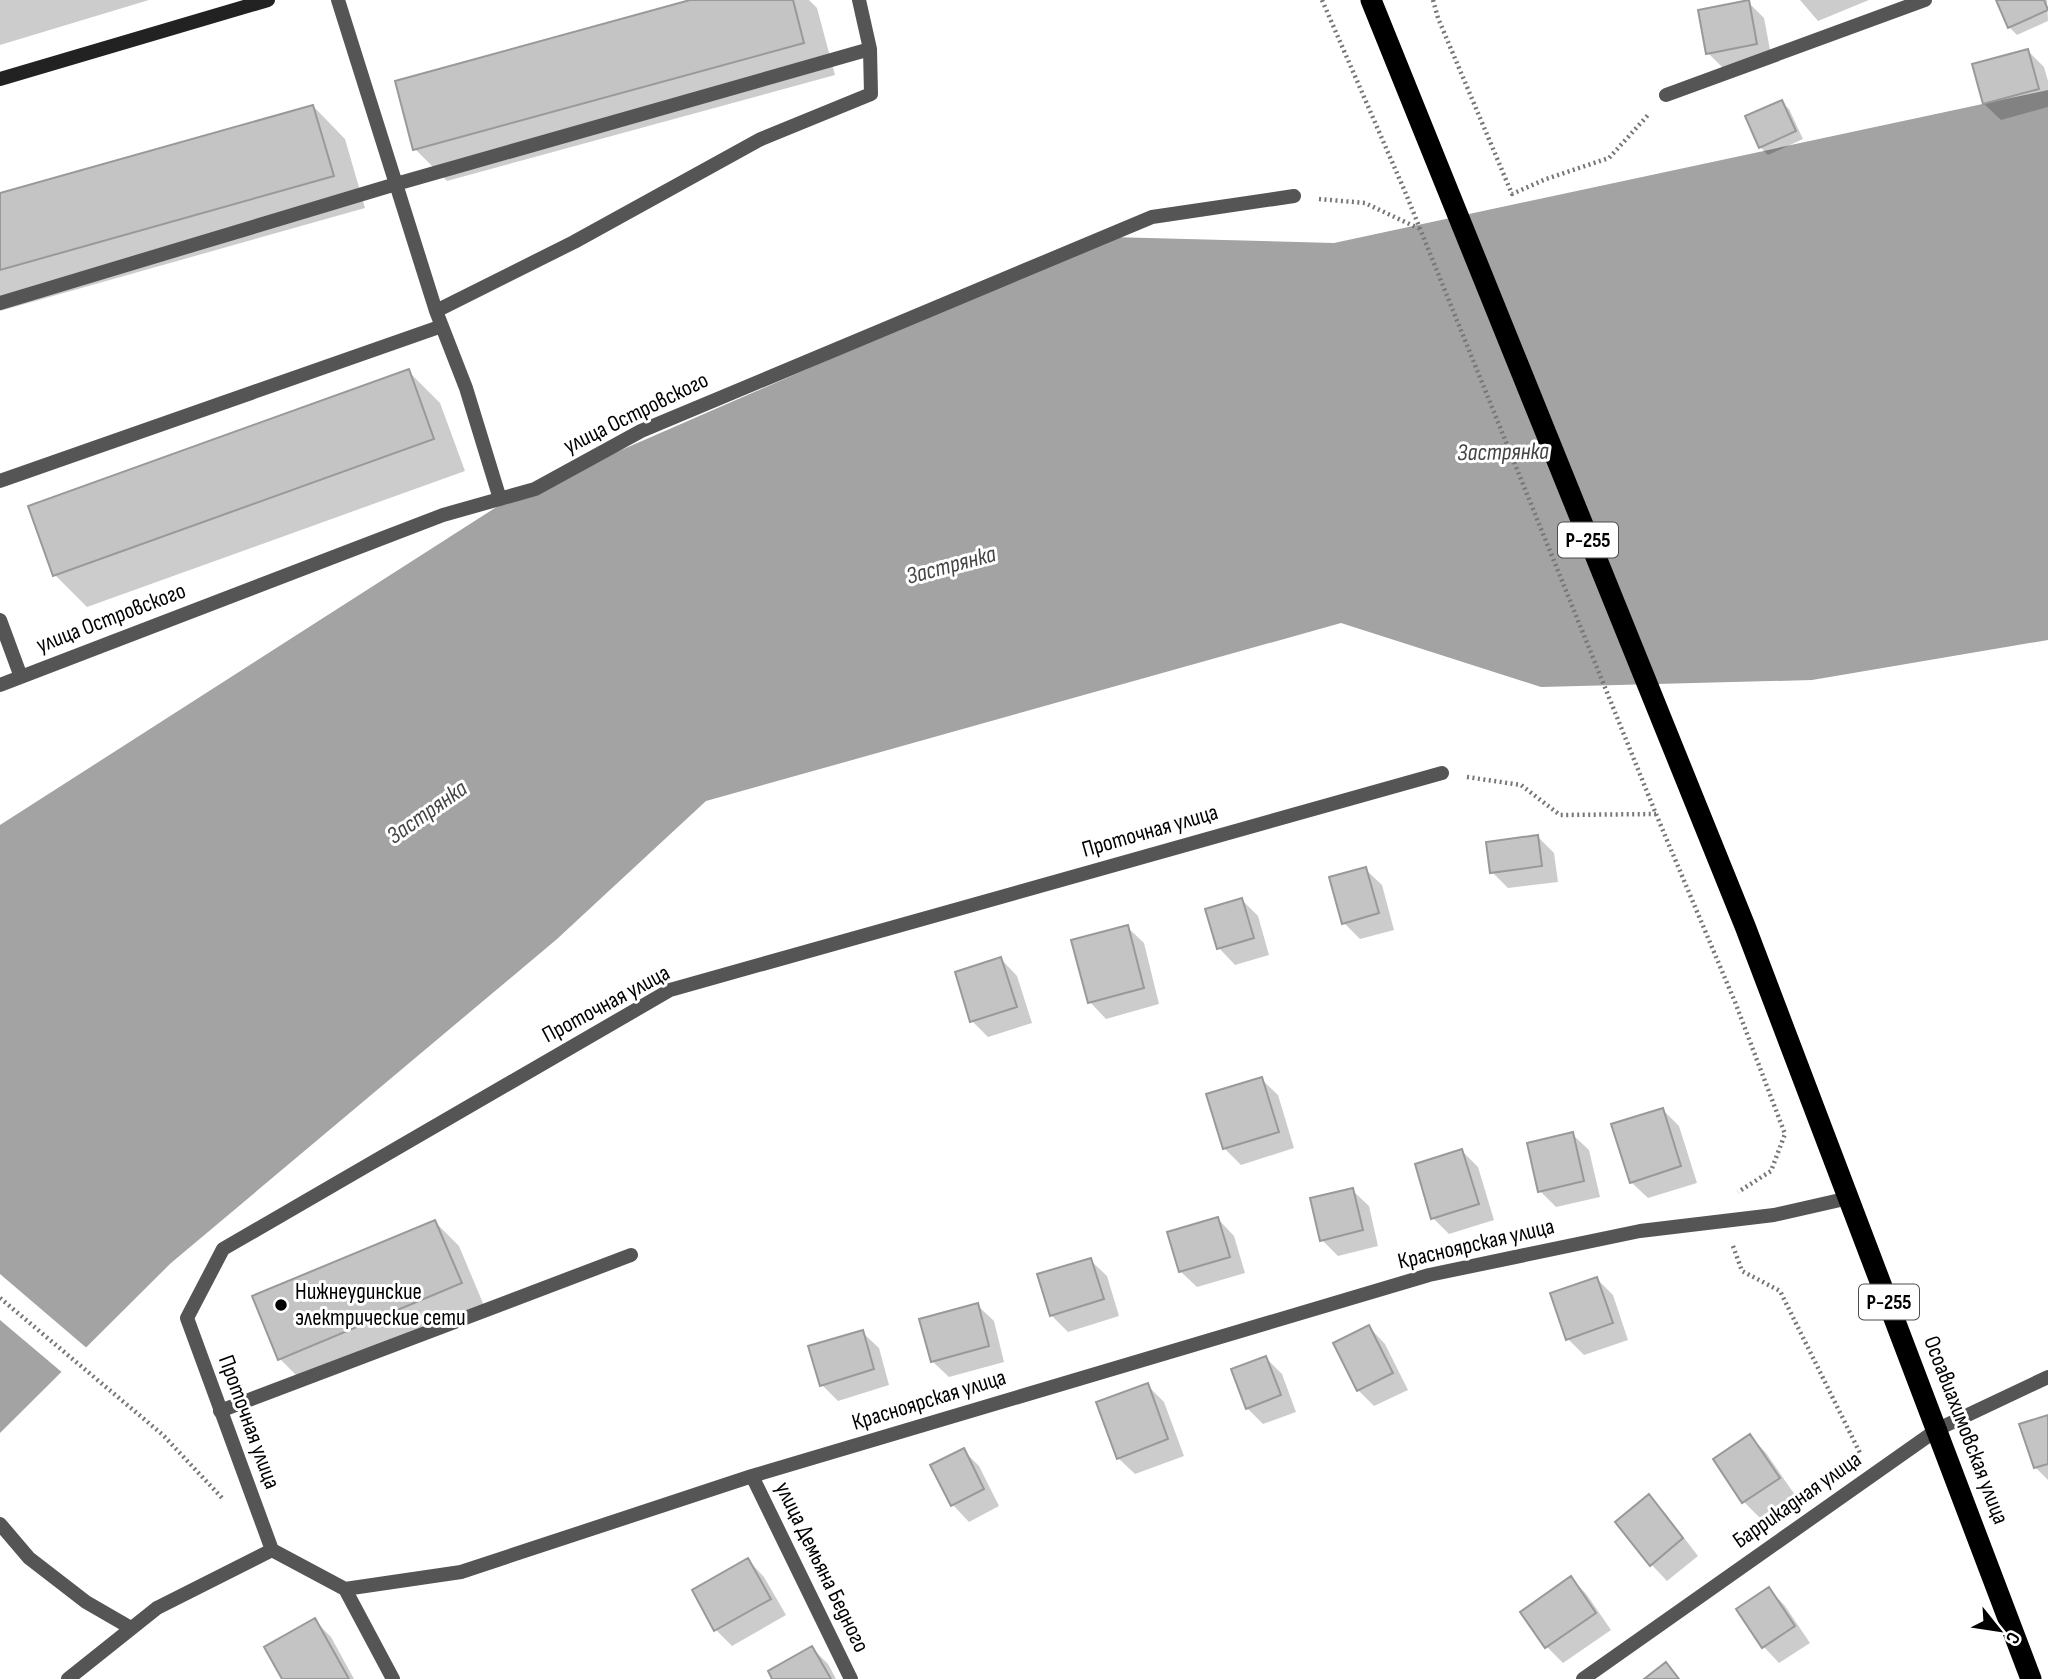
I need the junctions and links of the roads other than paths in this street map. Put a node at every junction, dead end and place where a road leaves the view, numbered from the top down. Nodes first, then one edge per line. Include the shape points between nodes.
1 (268, 0) edge
2 (338, 0) edge
3 (859, 0) edge
4 (1371, 0) edge
5 (1925, 0) edge
6 (870, 49) junction
7 (0, 79) edge
8 (1666, 95) road end
9 (396, 184) junction
10 (1294, 196) road end
11 (0, 303) edge
12 (436, 311) junction
13 (442, 326) junction
14 (1, 477) edge
15 (500, 499) junction
16 (0, 620) edge
17 (21, 677) junction
18 (0, 685) edge
19 (1442, 773) road end
20 (1849, 1198) junction
21 (631, 1255) dead end
22 (2048, 1377) edge
23 (220, 1411) junction
24 (1938, 1429) junction
25 (752, 1476) junction
26 (0, 1524) edge
27 (272, 1550) junction
28 (345, 1589) junction
29 (131, 1628) junction
30 (68, 1679) edge
31 (393, 1679) edge
32 (851, 1679) edge
33 (1583, 1679) edge
34 (2031, 1679) edge

1 - 7 street
2 - 9 street
3 - 6 street
4 - 20 highway, Осоавиахимовская улица / Р-255 via 1745,926
5 - 8 street
6 - 9 street
6 - 12 street via 871,94 761,139 574,242
9 - 11 street
9 - 12 street
10 - 15 street, улица Островского via 1152,217 641,431 535,489
12 - 13 street
13 - 14 street
13 - 15 street via 467,388
15 - 17 street, улица Островского via 443,515
16 - 17 street
17 - 18 street, улица Островского
19 - 23 street, Проточная улица via 670,990 222,1249 187,1318
20 - 24 highway, Осоавиахимовская улица / Р-255
20 - 25 street, Красноярская улица via 1774,1215 1640,1231 1429,1275
21 - 23 street
22 - 24 street, Баррикадная улица
23 - 27 street, Проточная улица
24 - 33 street, Баррикадная улица
24 - 34 highway, Осоавиахимовская улица / Р-255
25 - 28 street, Красноярская улица via 461,1572
25 - 32 street, улица Демьяна Бедного
26 - 29 street via 29,1558 86,1602
27 - 28 street
27 - 29 street via 157,1608
28 - 31 street
29 - 30 street

